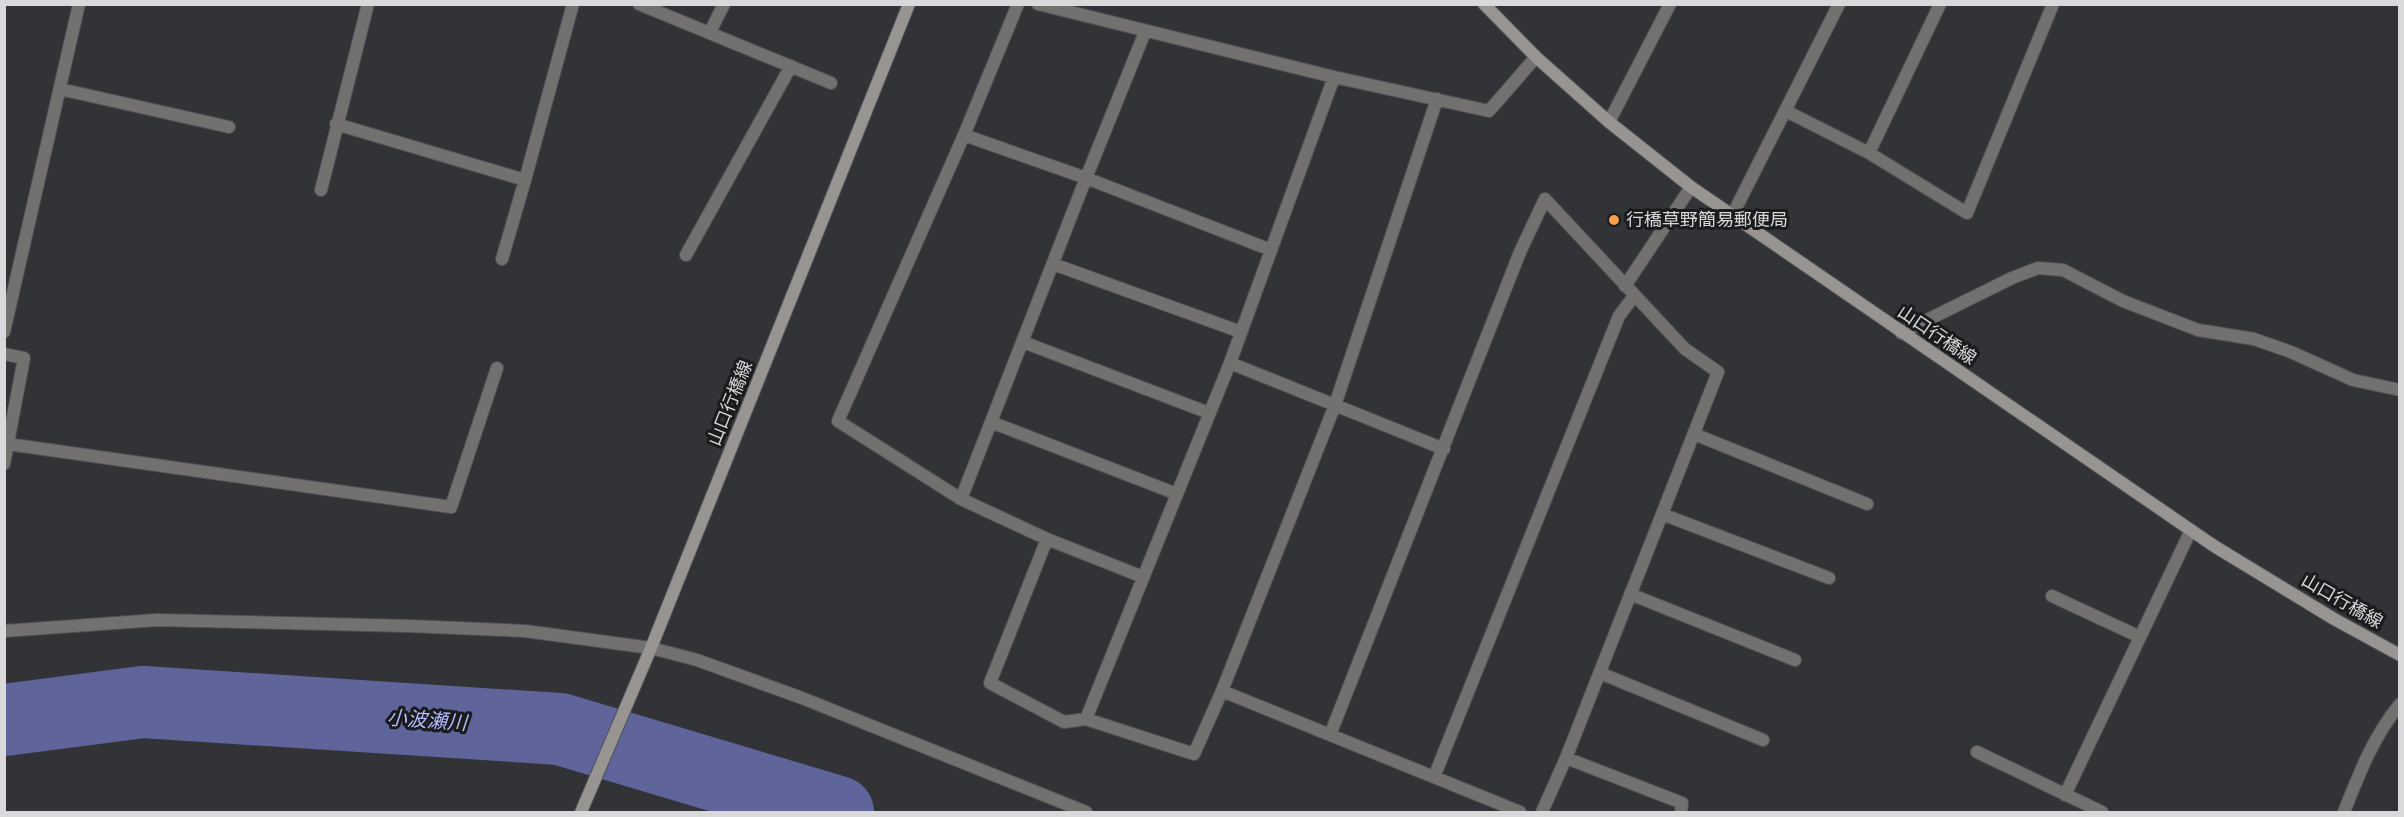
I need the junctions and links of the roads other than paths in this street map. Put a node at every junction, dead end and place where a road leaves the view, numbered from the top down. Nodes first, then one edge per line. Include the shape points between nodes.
1 (79, 4) edge
2 (368, 4) edge
3 (573, 4) edge
4 (639, 4) edge
5 (724, 4) edge
6 (909, 4) edge
7 (1018, 4) edge
8 (1038, 4) edge
9 (1670, 4) edge
10 (1839, 4) edge
11 (1940, 4) edge
12 (2053, 4) edge
13 (1489, 7) edge
14 (710, 32) junction
15 (1145, 32) junction
16 (1536, 57) junction
17 (791, 66) junction
18 (1334, 77) junction
19 (831, 83) dead end
20 (60, 89) junction
21 (1437, 99) junction
22 (1786, 111) junction
23 (1609, 122) junction
24 (336, 124) junction
25 (229, 127) dead end
26 (964, 135) junction
27 (1869, 153) junction
28 (1086, 178) junction
29 (525, 180) junction
30 (1691, 187) junction
31 (321, 190) dead end
32 (1732, 216) junction
33 (1271, 250) junction
34 (686, 255) dead end
35 (502, 259) dead end
36 (1053, 264) junction
37 (1625, 286) junction
38 (1634, 296) junction
39 (4, 332) edge
40 (1241, 332) junction
41 (1901, 333) junction
42 (1023, 342) junction
43 (4, 354) edge
44 (1230, 363) junction
45 (497, 368) dead end
46 (2400, 390) edge
47 (1335, 405) junction
48 (1209, 413) junction
49 (992, 422) junction
50 (1694, 434) junction
51 (8, 444) junction
52 (1444, 448) junction
53 (4, 464) edge
54 (1177, 494) junction
55 (961, 499) junction
56 (1867, 504) dead end
57 (1662, 514) junction
58 (2191, 530) junction
59 (1047, 539) junction
60 (1143, 577) junction
61 (1829, 578) dead end
62 (1630, 594) junction
63 (2052, 596) dead end
64 (4, 631) edge
65 (2140, 637) junction
66 (651, 648) junction
67 (2400, 655) edge
68 (1795, 660) dead end
69 (1600, 673) junction
70 (1222, 691) junction
71 (2400, 704) edge
72 (1086, 719) junction
73 (1330, 735) junction
74 (1763, 740) dead end
75 (1977, 752) dead end
76 (1566, 758) junction
77 (1434, 777) junction
78 (2066, 795) junction
79 (581, 813) edge
80 (1086, 813) edge
81 (1520, 813) edge
82 (1542, 813) edge
83 (1681, 813) edge
84 (2102, 813) edge
85 (2344, 813) edge

1 - 20 street
2 - 24 street
3 - 29 street
4 - 14 street
5 - 14 street
6 - 66 main road, 山口行橋線
7 - 26 street
8 - 15 street
9 - 23 street
10 - 22 street
11 - 27 street
12 - 27 street via 1968,213
13 - 16 main road, 山口行橋線
14 - 17 street
15 - 18 street
15 - 28 street
16 - 21 street via 1489,111
16 - 23 main road, 山口行橋線
17 - 19 street
17 - 34 street
18 - 21 street
18 - 33 street
20 - 25 street
20 - 39 street
21 - 47 street
22 - 27 street
22 - 32 street
23 - 30 main road, 山口行橋線
24 - 29 street
24 - 31 street
26 - 28 street
26 - 55 street via 838,421
28 - 33 street
28 - 36 street
29 - 35 street
30 - 32 main road, 山口行橋線
30 - 37 street
32 - 41 main road, 山口行橋線
33 - 40 street
36 - 40 street
36 - 42 street
37 - 38 street
37 - 52 street via 1545,199 1520,252
38 - 50 street via 1685,349 1718,372
38 - 77 street via 1619,316
40 - 44 street
41 - 46 street via 2012,278 2038,268 2063,270 2123,301 2198,330 2254,339 2353,380
41 - 58 main road, 山口行橋線
42 - 48 street
42 - 49 street
43 - 51 street via 24,358
44 - 47 street
44 - 48 street
45 - 51 street via 451,507
47 - 52 street
47 - 70 street
48 - 54 street
49 - 54 street
49 - 55 street
50 - 56 street
50 - 57 street
51 - 53 street
52 - 73 street
54 - 60 street
55 - 59 street
57 - 61 street
57 - 62 street
58 - 65 street
58 - 67 main road, 山口行橋線
59 - 60 street
59 - 72 street via 990,683 1064,722
60 - 72 street
62 - 68 street
62 - 69 street
63 - 65 street
64 - 66 street via 157,620 409,626 525,631
65 - 78 street
66 - 79 main road, 山口行橋線
66 - 80 street via 697,660 802,698
69 - 74 street
69 - 76 street
70 - 72 street via 1194,754
70 - 73 street
71 - 85 street via 2383,724 2363,762
73 - 77 street
75 - 78 street
76 - 82 street
76 - 83 street via 1682,803
77 - 81 street
78 - 84 street

